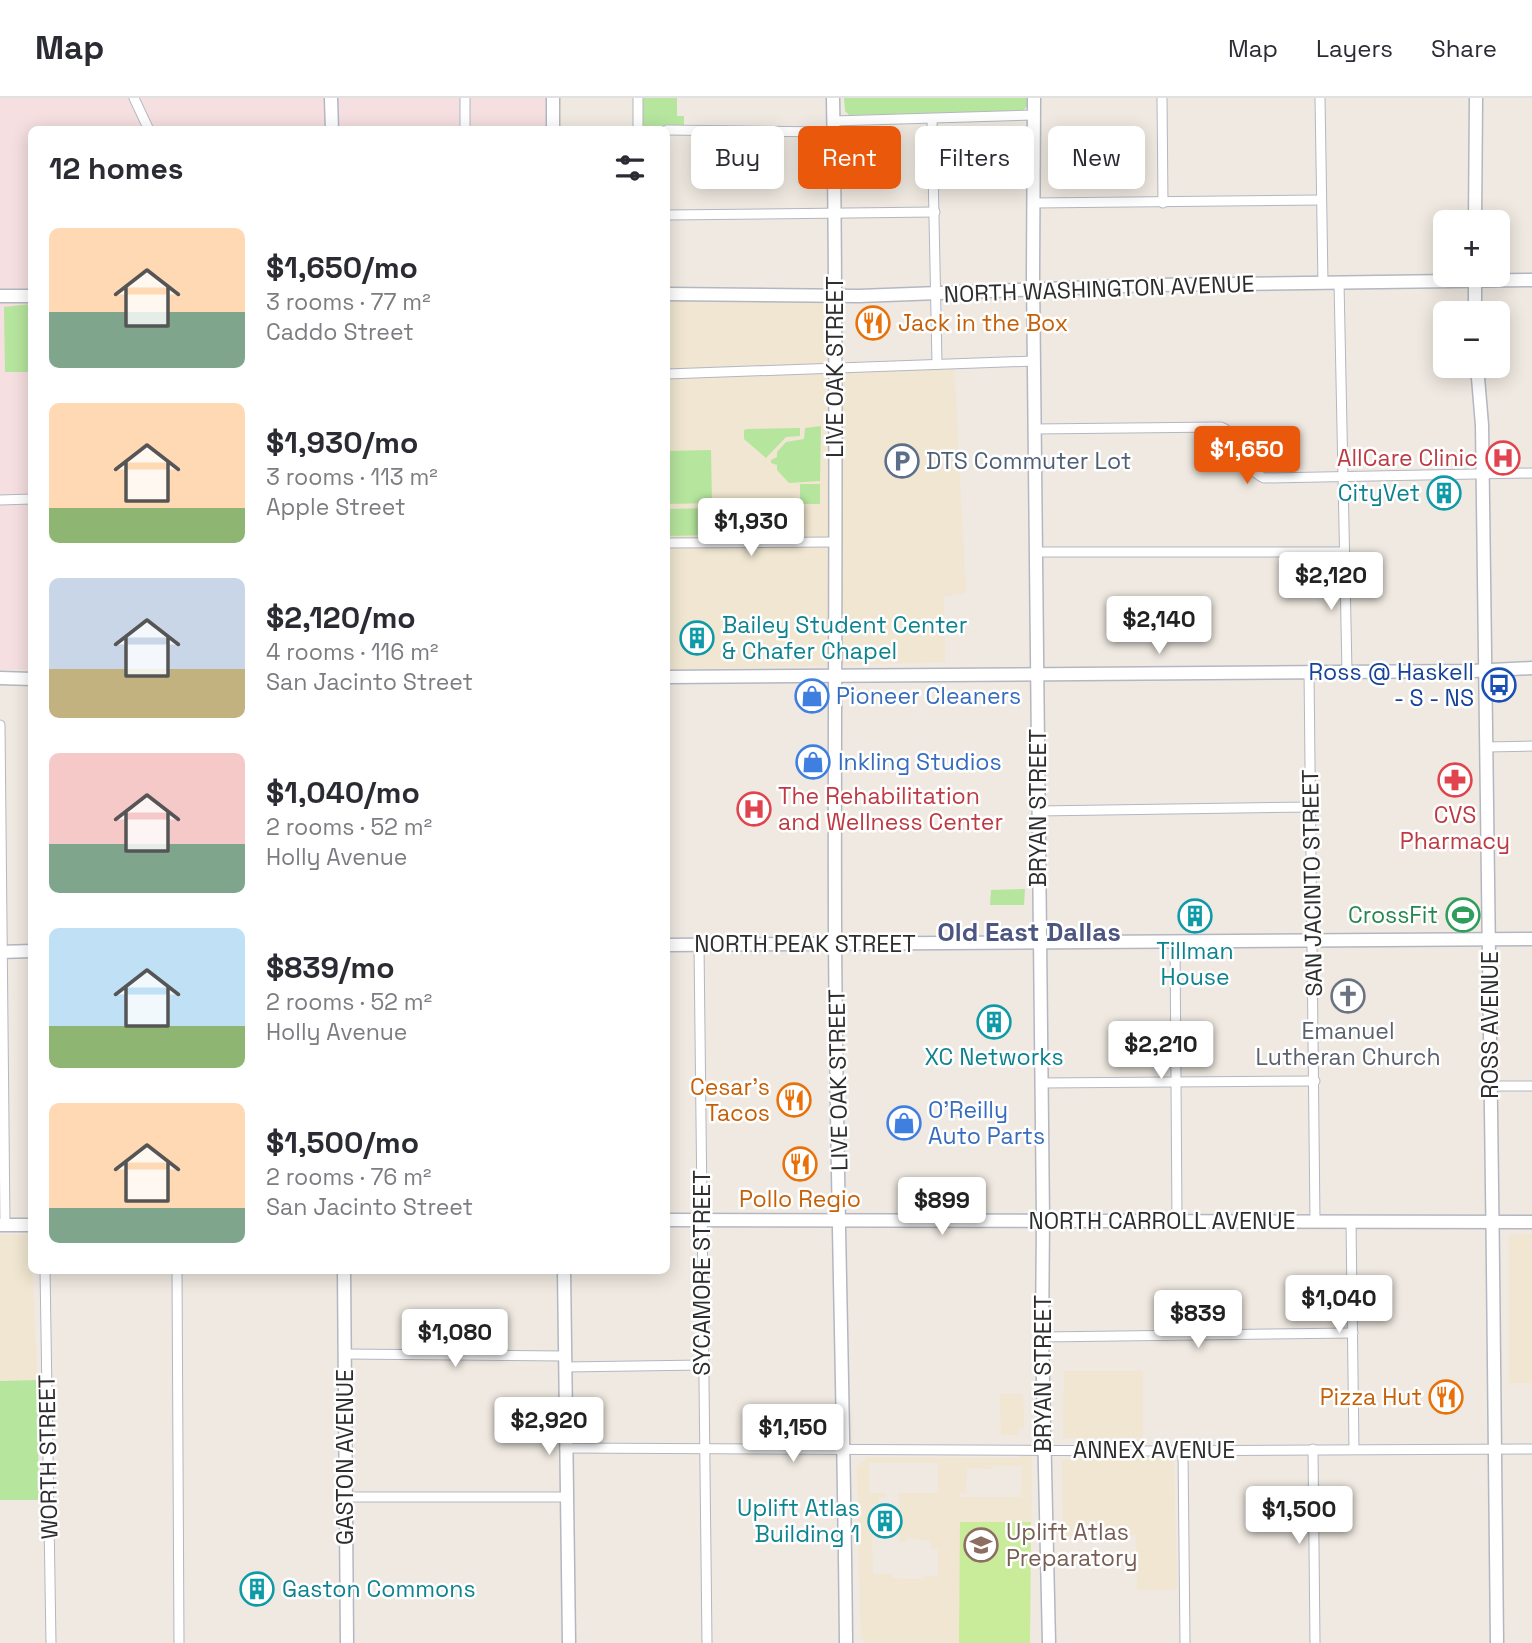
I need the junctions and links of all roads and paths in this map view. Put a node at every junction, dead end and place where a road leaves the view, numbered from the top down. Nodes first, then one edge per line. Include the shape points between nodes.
1 (134, 98) edge
2 (331, 98) edge
3 (465, 98) edge
4 (553, 98) edge
5 (638, 98) edge
6 (833, 98) edge
7 (1034, 98) edge
8 (1162, 98) edge
9 (1320, 98) edge
10 (1476, 98) edge
11 (1034, 115) junction
12 (932, 119) junction
13 (147, 126) edge
14 (332, 126) edge
15 (465, 126) edge
16 (553, 126) edge
17 (638, 126) edge
18 (833, 126) edge
19 (845, 126) edge
20 (798, 128) edge
21 (670, 130) edge
22 (834, 189) edge
23 (1321, 200) junction
24 (1034, 203) junction
25 (1163, 203) junction
26 (1475, 210) edge
27 (935, 212) junction
28 (834, 213) junction
29 (670, 215) edge
30 (1433, 279) edge
31 (1510, 279) edge
32 (1532, 280) edge
33 (1339, 282) junction
34 (1323, 283) junction
35 (1033, 290) junction
36 (936, 294) junction
37 (670, 295) edge
38 (0, 296) edge
39 (28, 296) edge
40 (835, 297) junction
41 (1034, 361) junction
42 (937, 364) junction
43 (837, 369) junction
44 (670, 374) edge
45 (1478, 378) edge
46 (1034, 429) junction
47 (1532, 473) edge
48 (1483, 474) junction
49 (1343, 476) junction
50 (28, 499) edge
51 (0, 500) edge
52 (835, 542) junction
53 (670, 543) edge
54 (1035, 552) junction
55 (1345, 552) junction
56 (1532, 668) edge
57 (1485, 670) junction
58 (1309, 672) junction
59 (1347, 672) junction
60 (1037, 674) junction
61 (834, 675) junction
62 (670, 677) edge
63 (0, 678) edge
64 (28, 679) edge
65 (0, 725) edge
66 (1532, 746) edge
67 (1487, 747) junction
68 (1311, 807) junction
69 (1038, 811) junction
70 (0, 812) edge
71 (1532, 939) edge
72 (1313, 940) junction
73 (1490, 940) junction
74 (1175, 941) junction
75 (1039, 942) junction
76 (670, 945) edge
77 (699, 945) junction
78 (835, 945) junction
79 (1, 951) edge
80 (28, 951) edge
81 (1315, 1081) junction
82 (1176, 1082) junction
83 (1042, 1083) junction
84 (1490, 1086) junction
85 (1532, 1086) edge
86 (2, 1088) edge
87 (670, 1220) edge
88 (702, 1220) junction
89 (840, 1220) junction
90 (1043, 1220) junction
91 (1177, 1220) junction
92 (1315, 1221) junction
93 (1351, 1222) junction
94 (1492, 1222) junction
95 (1532, 1222) edge
96 (2, 1225) edge
97 (28, 1225) edge
98 (45, 1274) edge
99 (177, 1274) edge
100 (344, 1274) edge
101 (564, 1274) edge
102 (1353, 1333) junction
103 (1042, 1338) junction
104 (345, 1354) junction
105 (565, 1361) junction
106 (704, 1366) junction
107 (565, 1448) junction
108 (703, 1449) junction
109 (844, 1449) junction
110 (1313, 1449) junction
111 (1354, 1449) junction
112 (1495, 1449) junction
113 (1532, 1449) edge
114 (1044, 1450) junction
115 (1183, 1451) junction
116 (346, 1497) junction
117 (566, 1497) junction
118 (51, 1643) edge
119 (180, 1643) edge
120 (347, 1643) edge
121 (569, 1643) edge
122 (707, 1643) edge
123 (846, 1643) edge
124 (1049, 1643) edge
125 (1185, 1643) edge
126 (1315, 1643) edge
127 (1497, 1643) edge

1 - 13 street
2 - 14 street
3 - 15 street
4 - 16 street
5 - 17 street
6 - 18 street, LIVE OAK STREET
7 - 11 street, BRYAN STREET
8 - 25 street
9 - 23 street
10 - 26 street
11 - 12 street
11 - 24 street, BRYAN STREET
12 - 19 street
12 - 27 street
20 - 21 street
22 - 28 street, LIVE OAK STREET
23 - 25 street
23 - 34 street
24 - 25 street
24 - 35 street, BRYAN STREET
27 - 28 street
27 - 36 street
28 - 29 street
28 - 40 street, LIVE OAK STREET
30 - 33 street, NORTH WASHINGTON AVENUE
31 - 32 street, NORTH WASHINGTON AVENUE
33 - 34 street, NORTH WASHINGTON AVENUE
33 - 49 street
34 - 35 street, NORTH WASHINGTON AVENUE
35 - 36 street, NORTH WASHINGTON AVENUE
35 - 41 street, BRYAN STREET
36 - 40 street, NORTH WASHINGTON AVENUE
36 - 42 street
37 - 40 street, NORTH WASHINGTON AVENUE
38 - 39 street
40 - 43 street, LIVE OAK STREET
41 - 42 street
41 - 46 street, BRYAN STREET
42 - 43 street
43 - 44 street
43 - 52 street, LIVE OAK STREET
45 - 48 street, ROSS AVENUE
46 - 49 street via 1221,427 1264,478
46 - 54 street, BRYAN STREET
47 - 48 street
48 - 49 street
48 - 57 street, ROSS AVENUE
49 - 55 street
50 - 51 street
52 - 53 street
52 - 61 street, LIVE OAK STREET
54 - 55 street
54 - 60 street, BRYAN STREET
55 - 59 street
56 - 57 street
57 - 59 street
57 - 67 street, ROSS AVENUE
58 - 59 street
58 - 60 street
58 - 68 street, SAN JACINTO STREET
60 - 61 street
60 - 69 street, BRYAN STREET
61 - 62 street
61 - 78 street, LIVE OAK STREET
63 - 64 street
65 - 70 street
66 - 67 street
67 - 73 street, ROSS AVENUE
68 - 69 street
68 - 72 street, SAN JACINTO STREET
69 - 75 street, BRYAN STREET
70 - 79 street
71 - 73 street, NORTH PEAK STREET
72 - 73 street, NORTH PEAK STREET
72 - 74 street, NORTH PEAK STREET
72 - 81 street, SAN JACINTO STREET
73 - 84 street, ROSS AVENUE
74 - 75 street, NORTH PEAK STREET
74 - 82 street
75 - 78 street, NORTH PEAK STREET
75 - 83 street, BRYAN STREET
76 - 77 street, NORTH PEAK STREET
77 - 78 street, NORTH PEAK STREET
77 - 88 street, SYCAMORE STREET
78 - 89 street, LIVE OAK STREET
79 - 80 street
79 - 86 street
81 - 82 street
81 - 92 street, SAN JACINTO STREET
82 - 83 street
82 - 91 street
83 - 90 street, BRYAN STREET
84 - 85 street
84 - 94 street, ROSS AVENUE
86 - 96 street
87 - 88 street, NORTH CARROLL AVENUE
88 - 89 street, NORTH CARROLL AVENUE
88 - 106 street, SYCAMORE STREET
89 - 90 street, NORTH CARROLL AVENUE
89 - 109 street, LIVE OAK STREET
90 - 91 street, NORTH CARROLL AVENUE
90 - 103 street, BRYAN STREET
91 - 92 street, NORTH CARROLL AVENUE
92 - 93 street, NORTH CARROLL AVENUE
93 - 94 street, NORTH CARROLL AVENUE
93 - 102 street
94 - 95 street, NORTH CARROLL AVENUE
94 - 112 street, ROSS AVENUE
96 - 97 street
98 - 118 street, WORTH STREET
99 - 119 street
100 - 104 street, GASTON AVENUE
101 - 105 street
102 - 103 street
102 - 111 street
103 - 114 street, BRYAN STREET
104 - 105 street
104 - 116 street, GASTON AVENUE
105 - 106 street
105 - 107 street
106 - 108 street, SYCAMORE STREET
107 - 108 street, ANNEX AVENUE
107 - 117 street
108 - 109 street, ANNEX AVENUE
108 - 122 street, SYCAMORE STREET
109 - 114 street, ANNEX AVENUE
109 - 123 street, LIVE OAK STREET
110 - 111 street, ANNEX AVENUE
110 - 115 street, ANNEX AVENUE
110 - 126 street
111 - 112 street, ANNEX AVENUE
112 - 113 street, ANNEX AVENUE
112 - 127 street, ROSS AVENUE
114 - 115 street, ANNEX AVENUE
114 - 124 street, BRYAN STREET
115 - 125 street
116 - 117 street
116 - 120 street, GASTON AVENUE
117 - 121 street

